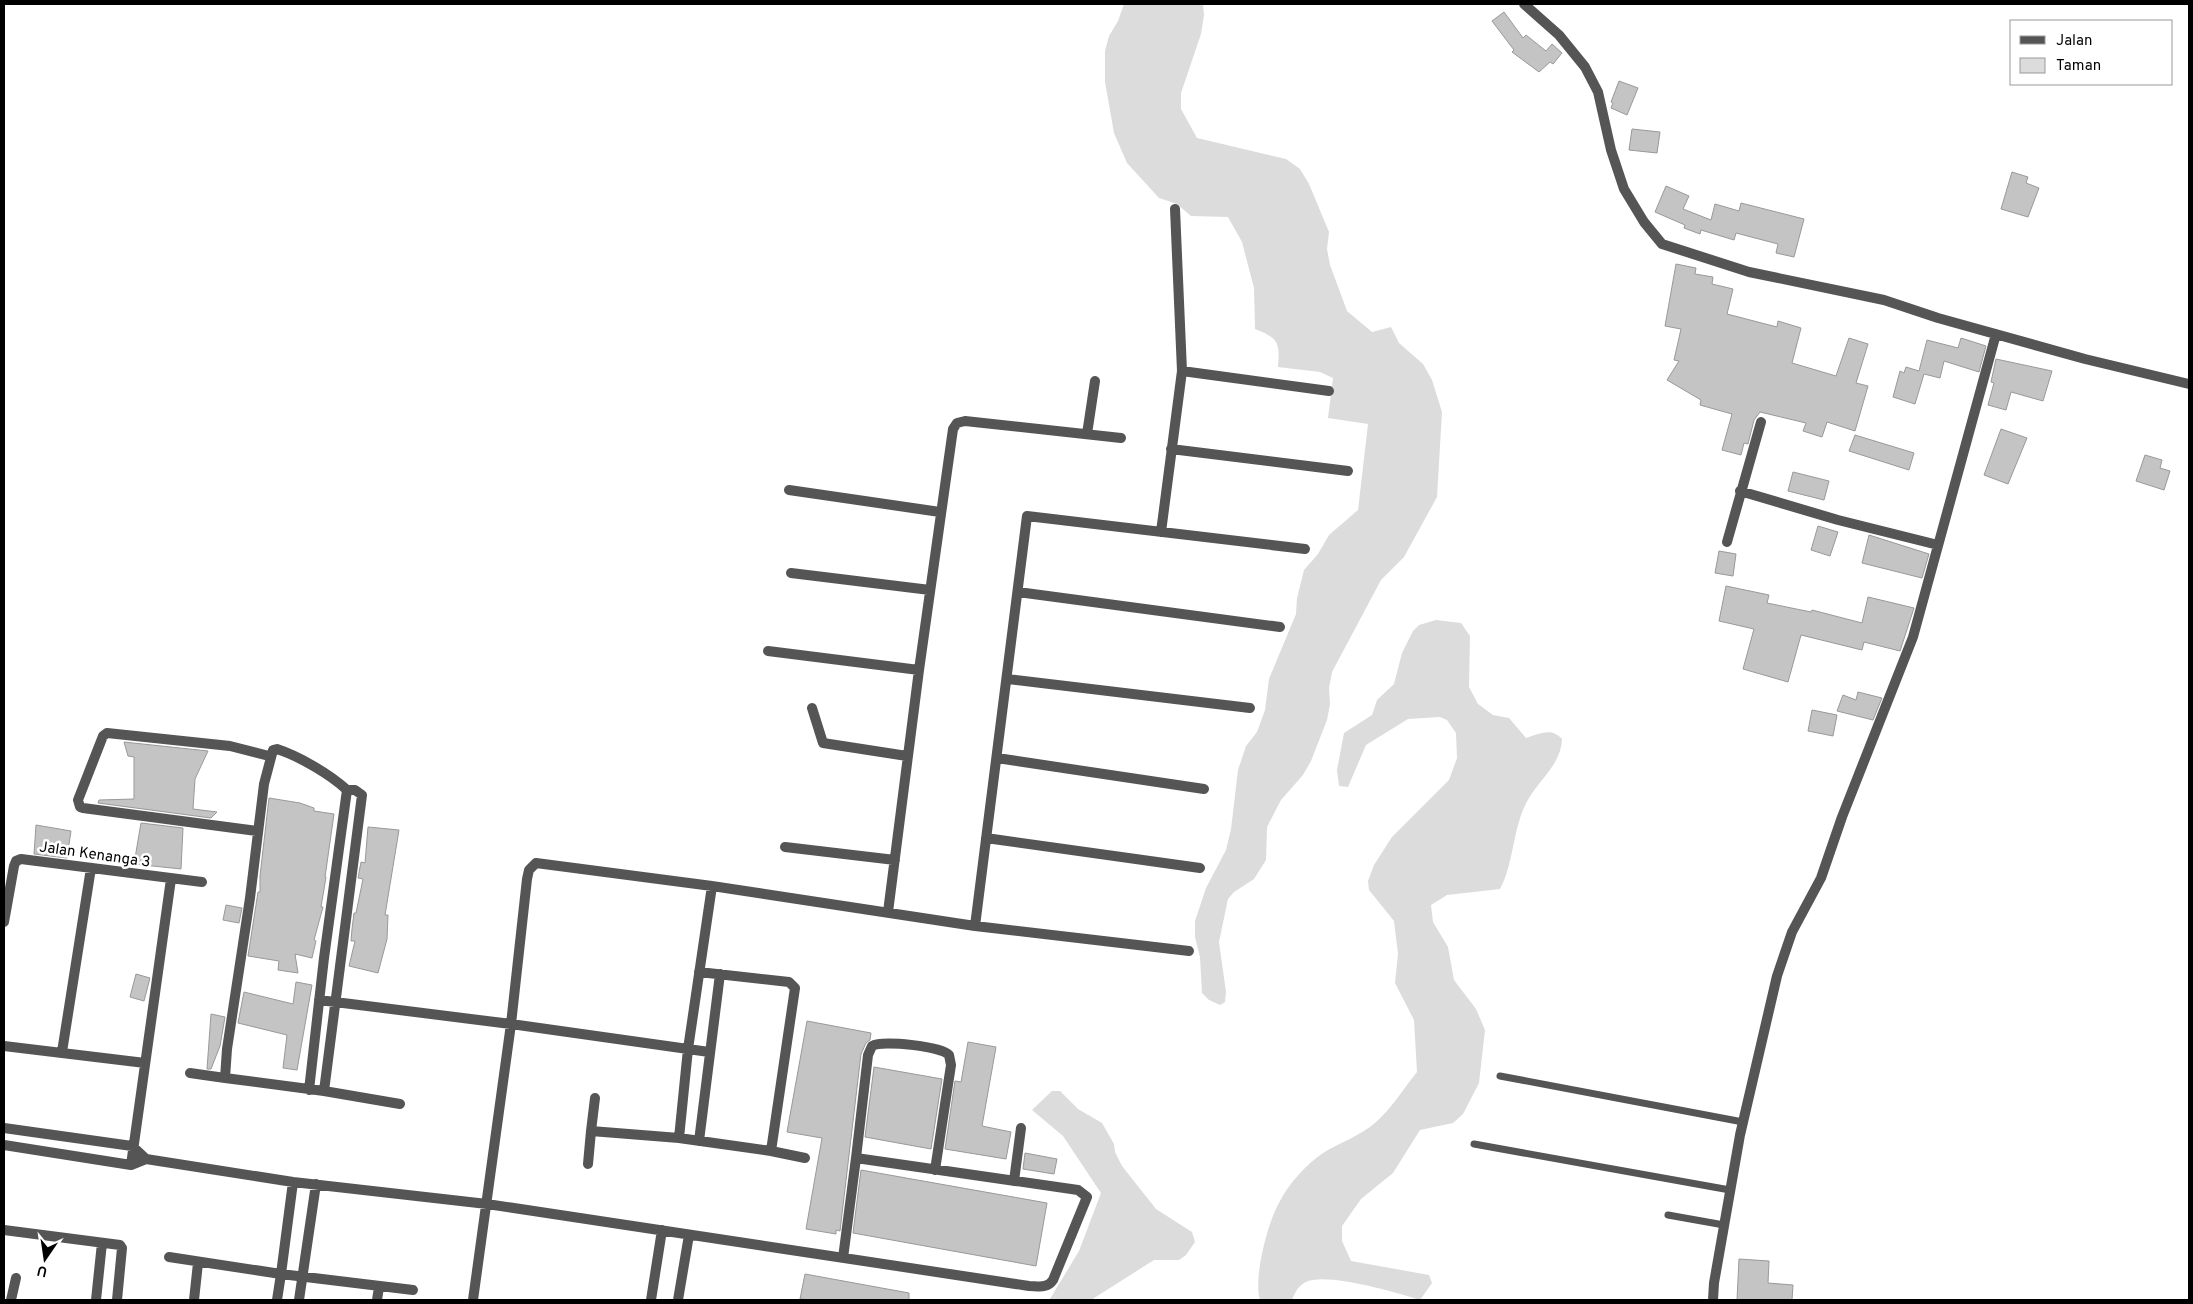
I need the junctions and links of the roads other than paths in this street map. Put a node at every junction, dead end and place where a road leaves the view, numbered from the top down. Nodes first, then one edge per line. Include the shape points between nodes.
1 (1524, 4) edge
2 (1175, 209) dead end
3 (1996, 334) junction
4 (1182, 371) junction
5 (1095, 381) dead end
6 (2189, 384) edge
7 (1329, 391) dead end
8 (1761, 422) dead end
9 (1088, 434) junction
10 (1121, 438) dead end
11 (1171, 449) junction
12 (1348, 471) dead end
13 (788, 490) dead end
14 (1740, 491) junction
15 (940, 512) junction
16 (1160, 532) junction
17 (1727, 542) dead end
18 (1938, 546) junction
19 (1305, 549) dead end
20 (791, 573) dead end
21 (930, 590) junction
22 (1018, 592) junction
23 (1280, 627) dead end
24 (768, 651) dead end
25 (919, 670) junction
26 (1008, 679) junction
27 (812, 708) dead end
28 (1250, 708) dead end
29 (269, 756) junction
30 (907, 756) junction
31 (997, 758) junction
32 (1204, 789) dead end
33 (347, 790) junction
34 (258, 831) junction
35 (986, 838) junction
36 (785, 847) dead end
37 (895, 860) junction
38 (91, 868) junction
39 (1200, 868) dead end
40 (170, 879) junction
41 (202, 882) dead end
42 (712, 886) junction
43 (888, 912) junction
44 (4, 919) edge
45 (975, 926) junction
46 (1190, 951) dead end
47 (699, 972) junction
48 (720, 974) junction
49 (319, 1000) junction
50 (335, 1002) junction
51 (511, 1024) junction
52 (4, 1046) edge
53 (688, 1049) junction
54 (62, 1052) junction
55 (709, 1052) junction
56 (145, 1064) junction
57 (190, 1073) dead end
58 (1500, 1076) dead end
59 (225, 1078) junction
60 (309, 1090) junction
61 (324, 1091) junction
62 (595, 1098) dead end
63 (400, 1104) dead end
64 (1743, 1122) junction
65 (4, 1128) edge
66 (1021, 1128) dead end
67 (591, 1131) junction
68 (679, 1138) junction
69 (699, 1141) junction
70 (1474, 1144) dead end
71 (4, 1145) edge
72 (132, 1146) junction
73 (771, 1151) junction
74 (805, 1158) dead end
75 (856, 1158) junction
76 (146, 1159) junction
77 (131, 1164) junction
78 (588, 1164) dead end
79 (935, 1170) junction
80 (1014, 1181) junction
81 (293, 1182) junction
82 (316, 1184) junction
83 (1730, 1190) junction
84 (487, 1204) junction
85 (1668, 1215) dead end
86 (1724, 1225) junction
87 (4, 1230) edge
88 (662, 1230) junction
89 (689, 1235) junction
90 (102, 1243) junction
91 (169, 1258) dead end
92 (843, 1258) junction
93 (198, 1263) junction
94 (280, 1274) junction
95 (302, 1277) junction
96 (16, 1278) dead end
97 (379, 1287) junction
98 (413, 1290) dead end
99 (11, 1300) edge
100 (96, 1300) edge
101 (117, 1300) edge
102 (194, 1300) edge
103 (277, 1300) edge
104 (299, 1300) edge
105 (377, 1300) edge
106 (473, 1300) edge
107 (651, 1300) edge
108 (678, 1300) edge
109 (1713, 1300) edge

1 - 3 street via 1559,36 1585,67 1598,92 1610,150 1624,189 1647,227 1662,244 1749,272 1884,300
2 - 4 street
3 - 6 street
3 - 18 street
4 - 7 street
4 - 11 street
5 - 9 street
8 - 14 street
9 - 10 street
9 - 15 street via 965,421 957,423 953,429
11 - 12 street
11 - 16 street
13 - 15 street
14 - 17 street
14 - 18 street
15 - 21 street
16 - 19 street
16 - 22 street via 1027,516
18 - 64 street via 1913,637 1886,709 1820,878 1792,932 1778,976
20 - 21 street
21 - 25 street
22 - 23 street
22 - 26 street
24 - 25 street
25 - 30 street
26 - 28 street
26 - 31 street
27 - 30 street via 823,743
29 - 33 street via 272,750 282,751
29 - 34 street
29 - 34 street via 230,746 107,733 78,800 83,808
30 - 37 street
31 - 32 street
31 - 35 street
33 - 49 street
33 - 50 street via 355,790 362,796
34 - 59 street
35 - 39 street
35 - 45 street
36 - 37 street
37 - 43 street
38 - 40 street, Jalan Kenanga 3
38 - 44 street, Jalan Kenanga 3 via 18,860 14,866
38 - 54 street
40 - 41 street, Jalan Kenanga 3
40 - 56 street
42 - 43 street
42 - 47 street
42 - 51 street via 536,864 529,870 527,878
43 - 45 street
45 - 46 street
47 - 48 street
47 - 53 street
48 - 55 street
48 - 73 street via 789,982 795,988
49 - 50 street
49 - 60 street
50 - 51 street
50 - 61 street
51 - 53 street
51 - 84 street
52 - 54 street
53 - 55 street
53 - 68 street
54 - 56 street
55 - 69 street
56 - 72 street
57 - 59 street
58 - 64 lane
59 - 60 street
60 - 61 street
61 - 63 street
62 - 67 street
64 - 83 street
65 - 72 street
66 - 80 street
67 - 68 street
67 - 78 street
68 - 69 street
69 - 73 street
70 - 83 lane
71 - 77 street
72 - 76 street
72 - 77 street
73 - 74 street
75 - 79 street
75 - 79 street via 868,1055 872,1046 883,1043 940,1049 949,1054 951,1065
75 - 92 street
76 - 77 street
76 - 81 street
79 - 80 street
80 - 92 street via 1078,1190 1087,1197 1049,1285 1029,1286
81 - 82 street
81 - 94 street
82 - 84 street
82 - 95 street
83 - 86 street
84 - 88 street
84 - 106 street
85 - 86 lane
86 - 109 street
87 - 90 street
88 - 89 street
88 - 107 street
89 - 92 street
89 - 108 street
90 - 100 street
90 - 101 street via 122,1248
91 - 93 street
93 - 94 street
93 - 102 street
94 - 95 street
94 - 103 street
95 - 97 street
95 - 104 street
96 - 99 street
97 - 98 street
97 - 105 street

